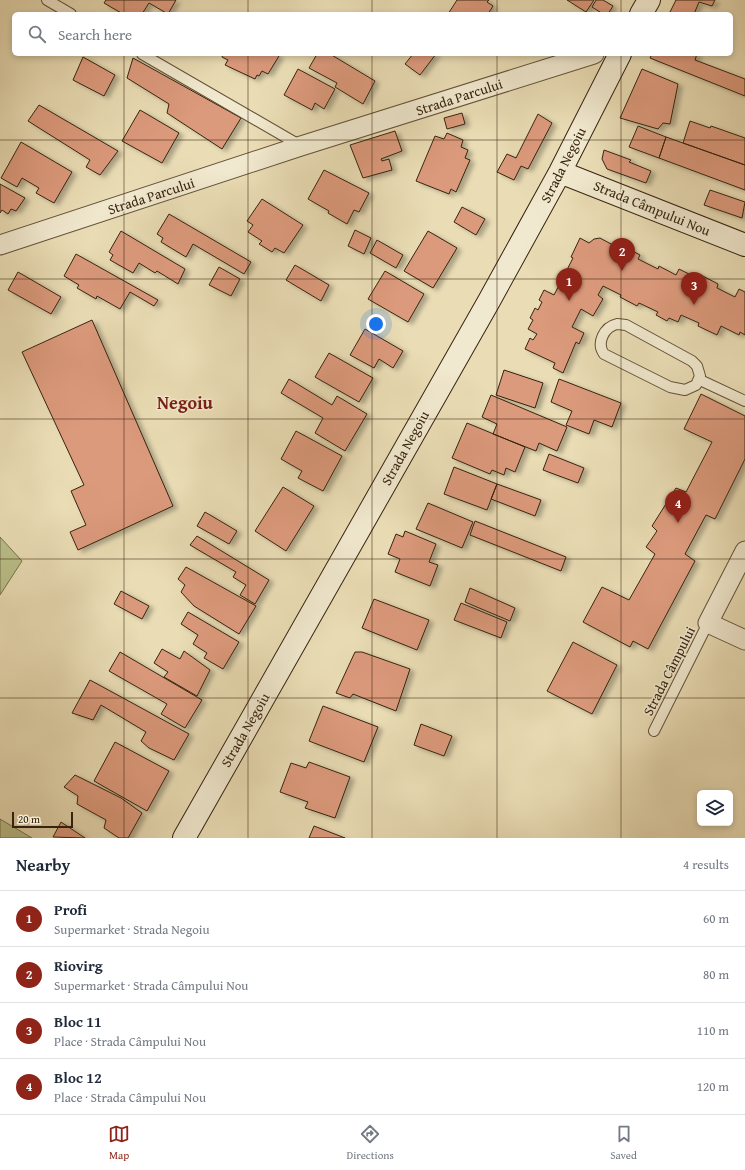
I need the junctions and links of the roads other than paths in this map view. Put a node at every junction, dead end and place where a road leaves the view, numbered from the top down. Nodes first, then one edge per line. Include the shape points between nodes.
1 (47, 0) edge
2 (649, 0) edge
3 (68, 12) edge
4 (642, 12) edge
5 (145, 56) edge
6 (588, 56) edge
7 (619, 56) edge
8 (301, 146) junction
9 (560, 172) junction
10 (0, 245) edge
11 (745, 245) edge
12 (700, 380) junction
13 (745, 401) edge
14 (745, 550) edge
15 (708, 624) junction
16 (745, 640) edge
17 (654, 731) dead end
18 (184, 838) edge

1 - 3 lane
2 - 4 main road
5 - 8 lane
6 - 8 street, Strada Parcului
7 - 9 main road, Strada Negoiu
8 - 10 street, Strada Parcului
9 - 11 main road, Strada Câmpului Nou
9 - 18 main road, Strada Negoiu
12 - 12 lane via 685,390 670,387 604,354 600,345 604,335 613,325 626,326 692,360 699,371
12 - 13 lane
14 - 15 street
15 - 16 street
15 - 17 lane, Strada Câmpului

